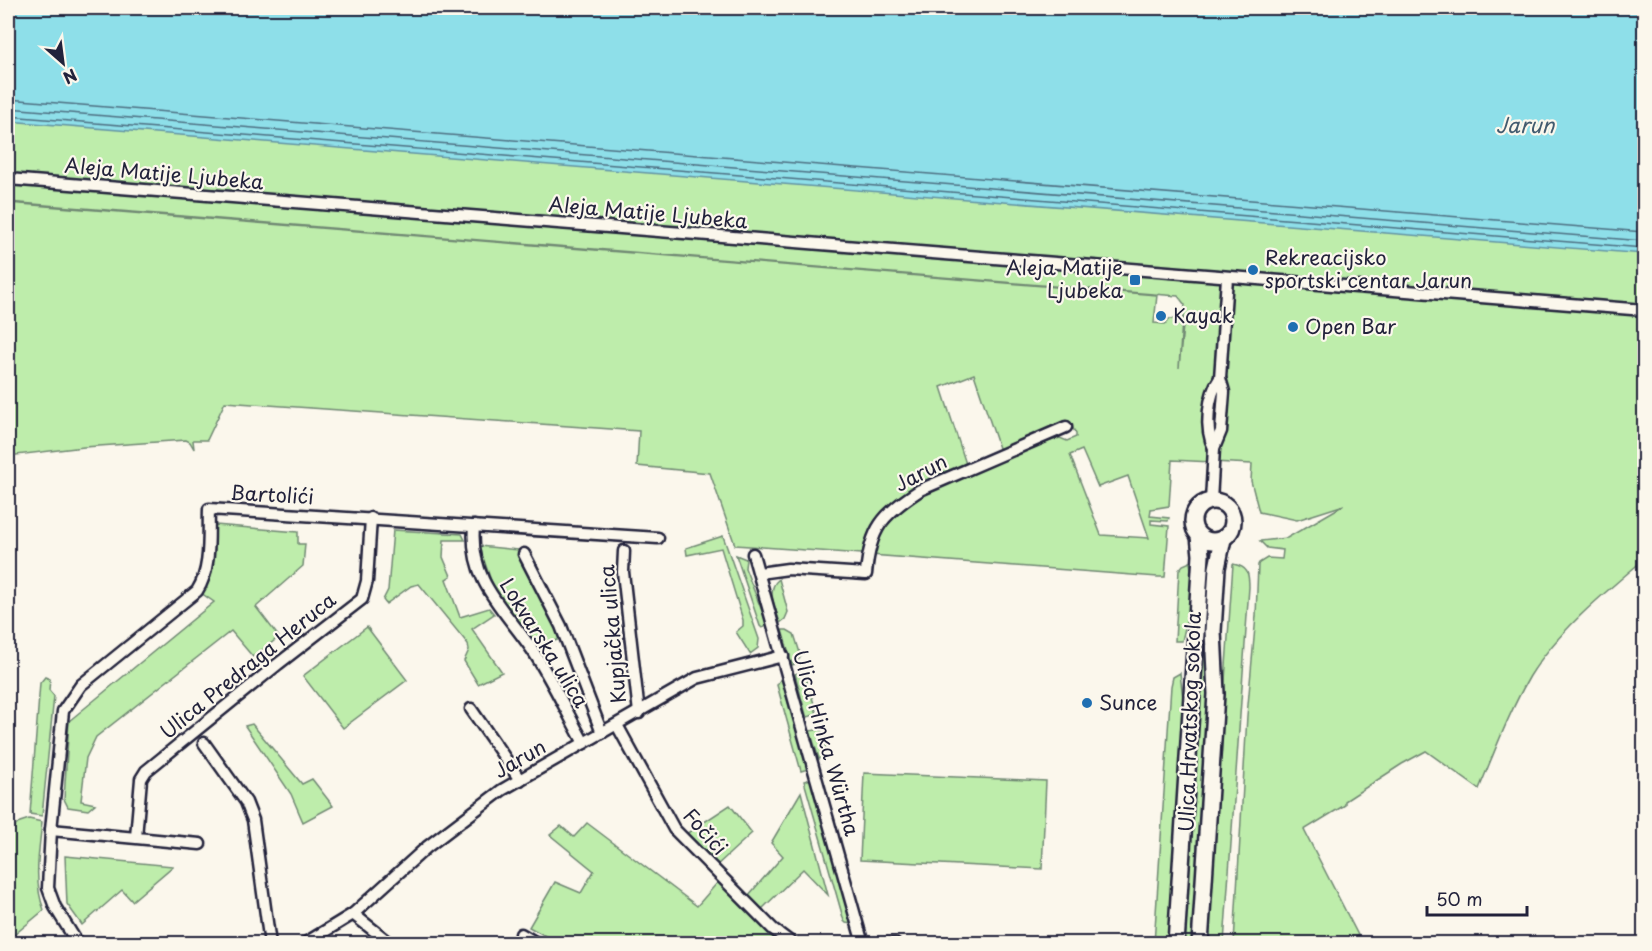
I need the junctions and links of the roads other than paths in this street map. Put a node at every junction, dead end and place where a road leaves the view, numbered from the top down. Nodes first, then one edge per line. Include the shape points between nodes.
1 (8, 179) edge
2 (1227, 278) junction
3 (1644, 310) edge
4 (1066, 427) dead end
5 (1211, 501) junction
6 (371, 518) junction
7 (474, 526) junction
8 (1199, 536) junction
9 (658, 538) dead end
10 (1223, 539) junction
11 (624, 551) dead end
12 (524, 554) dead end
13 (753, 554) dead end
14 (759, 573) junction
15 (783, 656) junction
16 (471, 709) dead end
17 (639, 712) junction
18 (617, 725) junction
19 (602, 733) junction
20 (204, 743) dead end
21 (584, 743) junction
22 (520, 780) junction
23 (51, 830) junction
24 (136, 837) junction
25 (200, 844) dead end
26 (353, 914) junction
27 (521, 933) dead end
28 (1174, 942) edge
29 (78, 944) edge
30 (270, 944) edge
31 (304, 944) edge
32 (391, 944) edge
33 (538, 944) edge
34 (793, 944) edge
35 (863, 944) edge
36 (885, 944) edge
37 (894, 944) edge
38 (1200, 944) edge

1 - 2 street, Aleja Matije Ljubeka
2 - 3 street, Aleja Matije Ljubeka
2 - 5 street via 1220,378 1224,392 1221,430 1214,448
4 - 14 street, Jarun via 920,490 904,501 876,528 866,574 788,569
5 - 8 street via 1200,505 1194,515 1193,526
5 - 10 street via 1223,503 1232,512 1232,531
6 - 7 street, Bartolići
6 - 23 street, Bartolići via 209,509 207,566 196,591 81,685 63,711
6 - 24 street, Ulica Predraga Heruca via 362,599 146,771 141,779
7 - 9 street, Bartolići
7 - 21 street, Lokvarska ulica via 472,547 491,596 533,651
8 - 10 street via 1210,542
8 - 28 street, Ulica Hrvatskog sokola via 1201,555
10 - 38 street, Ulica Hrvatskog sokola via 1213,631 1216,694
11 - 17 street, Kupjačka ulica
12 - 19 street via 561,626
13 - 14 street, Ulica Hinka Würtha
14 - 15 street, Ulica Hinka Würtha
15 - 17 street, Jarun via 697,678
15 - 35 street, Ulica Hinka Würtha
16 - 22 street
17 - 18 street, Jarun
18 - 19 street, Jarun
18 - 34 street, Fočići via 674,828
19 - 21 street, Jarun
20 - 30 street via 246,802 253,820
21 - 22 street, Jarun
22 - 26 street, Jarun via 445,832
23 - 24 street
23 - 29 street, Bartolići via 48,888
24 - 25 street
26 - 31 street, Jarun
26 - 32 street
27 - 33 street
36 - 37 street

